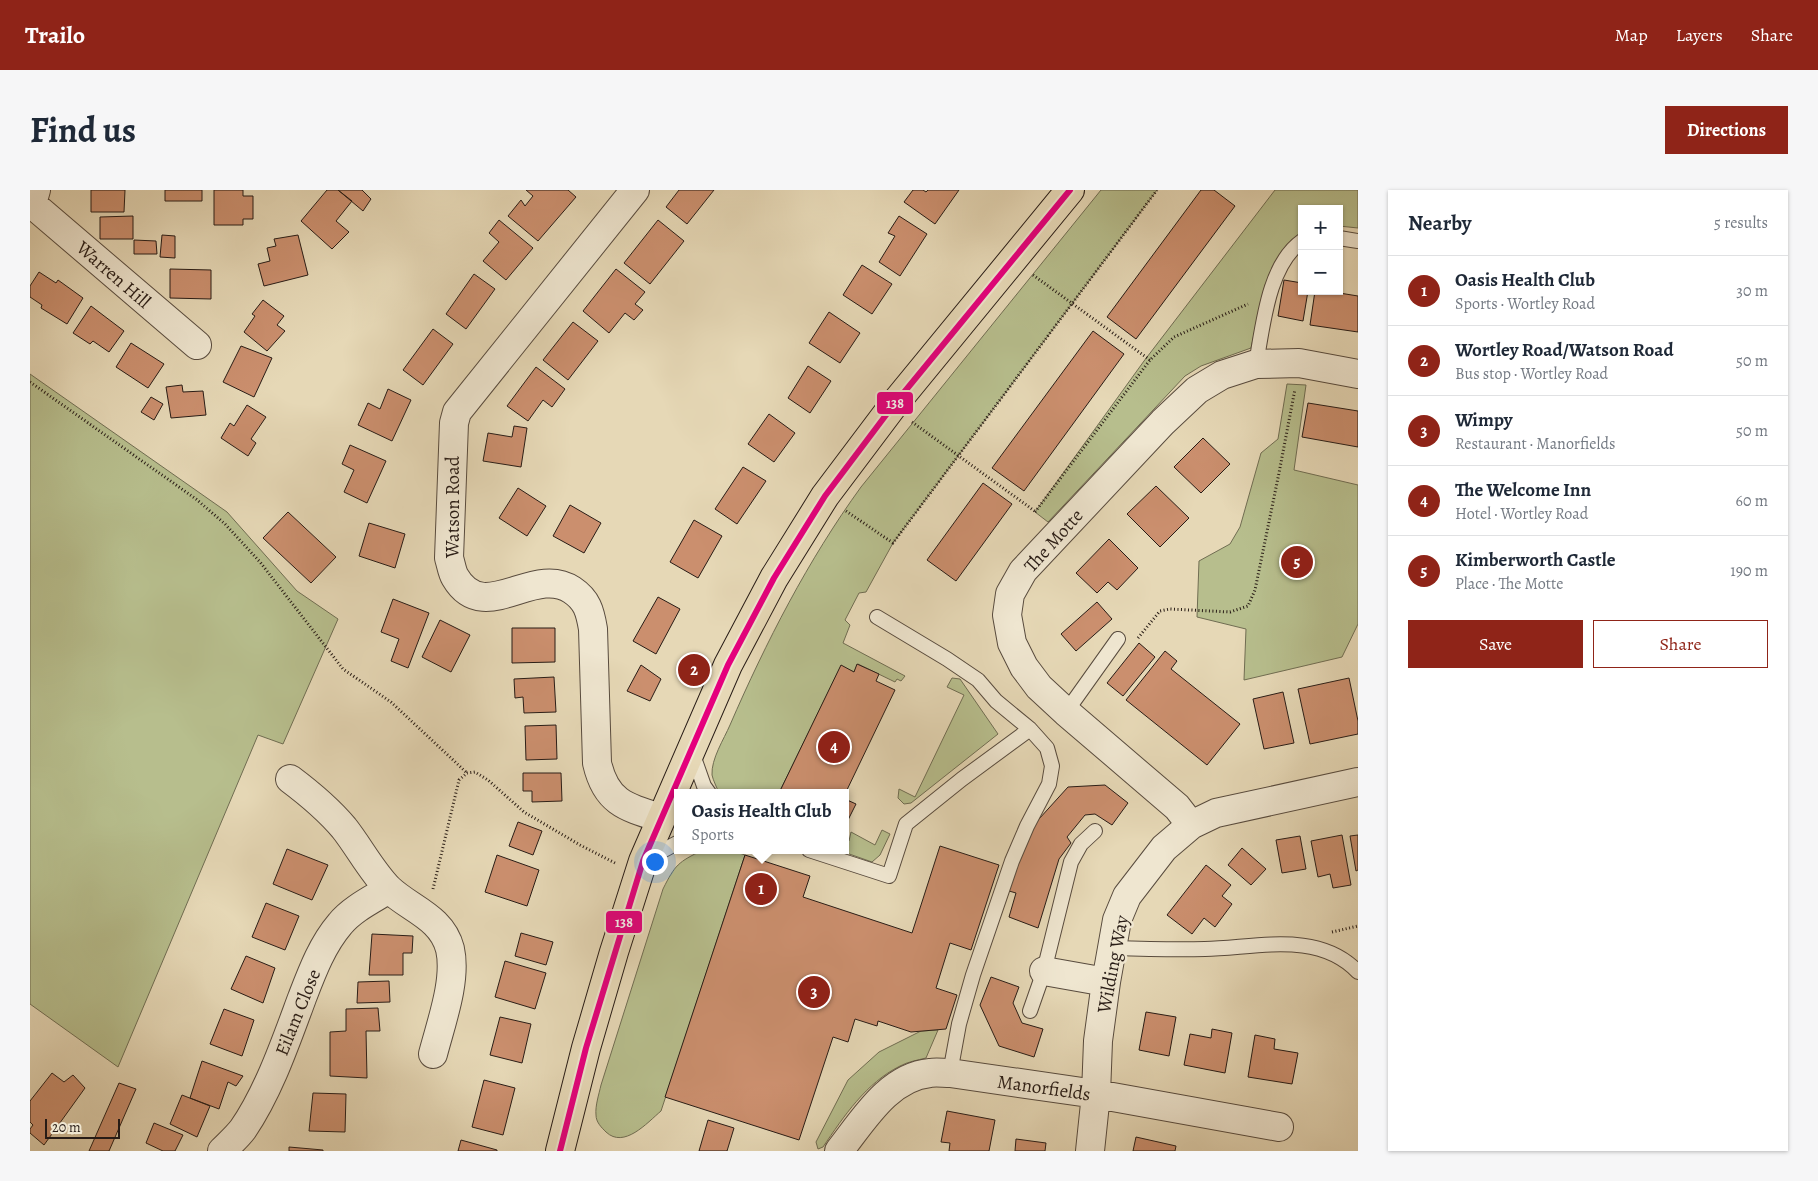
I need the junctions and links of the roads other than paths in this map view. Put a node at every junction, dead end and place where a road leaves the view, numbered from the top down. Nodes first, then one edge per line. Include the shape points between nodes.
1 (635, 190) edge
2 (1070, 190) edge
3 (33, 199) edge
4 (1343, 239) edge
5 (1358, 241) edge
6 (1298, 244) edge
7 (197, 345) dead end
8 (1256, 364) junction
9 (1358, 374) edge
10 (877, 617) dead end
11 (1118, 639) dead end
12 (1066, 712) junction
13 (1030, 729) junction
14 (691, 748) junction
15 (290, 779) dead end
16 (1358, 782) edge
17 (706, 789) edge
18 (660, 818) junction
19 (1191, 825) junction
20 (1095, 831) dead end
21 (674, 846) edge
22 (821, 854) edge
23 (642, 866) junction
24 (389, 889) junction
25 (1112, 948) junction
26 (1357, 969) edge
27 (1044, 970) junction
28 (1106, 982) junction
29 (1030, 1011) dead end
30 (433, 1054) dead end
31 (950, 1073) junction
32 (1096, 1094) junction
33 (1279, 1127) dead end
34 (566, 1150) edge
35 (222, 1151) edge
36 (839, 1151) edge
37 (1090, 1151) edge

1 - 18 street, Watson Road via 457,412 449,558 455,576 466,590 484,597 501,596 546,582 564,585 580,595 590,610 593,629 597,763 601,780 612,796 631,809
2 - 14 main road via 892,407 825,496 774,578 728,665
3 - 7 street, Warren Hill
4 - 5 lane
6 - 8 lane via 1278,272 1269,296
8 - 9 street, The Motte via 1299,363
8 - 12 street, The Motte via 1222,375 1196,390 1023,571 1010,594 1008,615 1012,643 1024,667
10 - 13 lane via 978,680 996,701
11 - 12 lane
12 - 19 street, The Motte via 1160,791
13 - 22 lane via 906,824 889,876
13 - 31 lane via 1047,748 1052,766 1049,784 1012,861 973,975
14 - 17 lane
14 - 18 main road
15 - 24 street via 318,799
16 - 19 street, Wilding Way via 1216,813
18 - 23 main road
19 - 25 street, Wilding Way via 1164,848 1127,896 1116,920
20 - 27 lane via 1081,844 1071,862
21 - 23 lane
23 - 34 main road via 591,1031
24 - 30 street via 434,921 450,949 449,989
24 - 35 street, Eilam Close via 341,922 326,942 255,1110 242,1131
25 - 26 lane via 1210,949 1280,943 1336,954
25 - 28 street, Wilding Way
27 - 28 street
27 - 29 lane
28 - 32 street, Wilding Way via 1098,1041
31 - 32 street, Manorfields
31 - 36 street, Manorfields via 928,1073 892,1090 876,1104
32 - 33 street, Manorfields
32 - 37 street, Wilding Way

